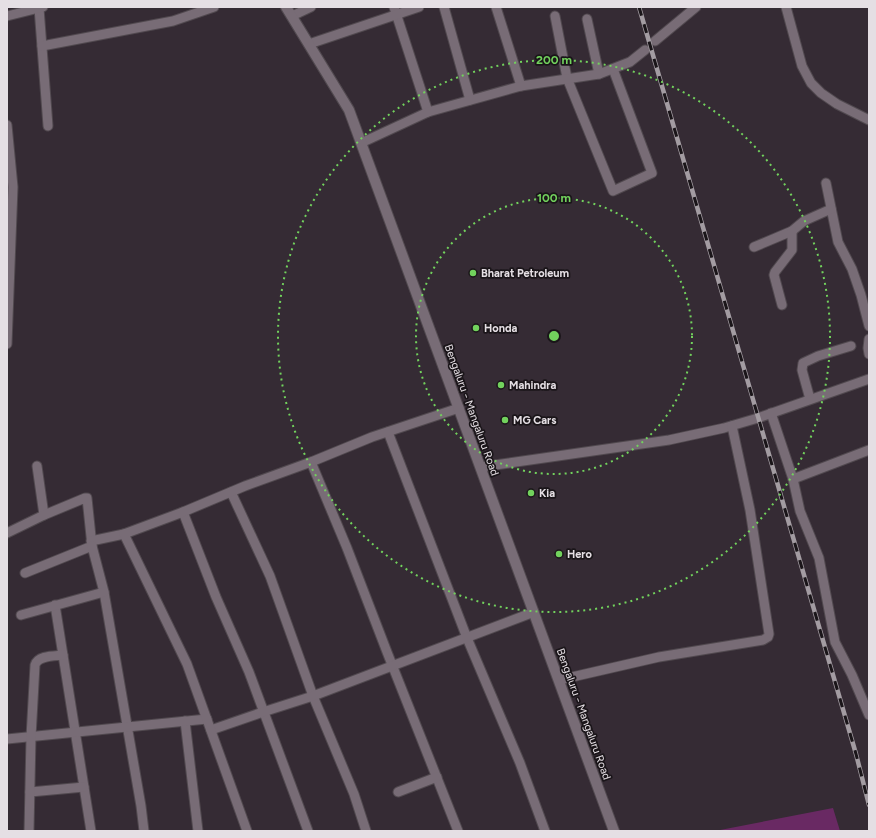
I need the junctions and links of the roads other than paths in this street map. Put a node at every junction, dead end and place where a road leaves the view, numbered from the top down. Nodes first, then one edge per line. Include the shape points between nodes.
1 (214, 7) edge
2 (286, 7) edge
3 (311, 7) edge
4 (419, 7) edge
5 (444, 7) edge
6 (496, 7) edge
7 (696, 7) edge
8 (786, 7) edge
9 (41, 8) edge
10 (395, 11) edge
11 (7, 16) edge
12 (292, 16) junction
13 (555, 16) dead end
14 (587, 19) dead end
15 (655, 41) dead end
16 (309, 44) junction
17 (42, 46) junction
18 (645, 50) dead end
19 (613, 69) junction
20 (599, 74) junction
21 (567, 78) junction
22 (521, 86) junction
23 (470, 100) junction
24 (428, 112) junction
25 (869, 120) edge
26 (7, 125) edge
27 (48, 126) dead end
28 (361, 143) junction
29 (8, 154) edge
30 (826, 183) dead end
31 (10, 188) edge
32 (831, 210) junction
33 (10, 222) edge
34 (792, 231) junction
35 (754, 247) dead end
36 (782, 305) dead end
37 (869, 326) edge
38 (869, 339) edge
39 (7, 344) edge
40 (851, 346) dead end
41 (869, 354) edge
42 (869, 379) edge
43 (810, 399) junction
44 (459, 408) junction
45 (771, 413) junction
46 (732, 426) junction
47 (388, 432) junction
48 (869, 450) edge
49 (311, 462) junction
50 (37, 466) dead end
51 (481, 467) junction
52 (793, 479) junction
53 (231, 492) junction
54 (184, 512) junction
55 (44, 515) junction
56 (7, 533) edge
57 (124, 534) junction
58 (91, 543) junction
59 (26, 573) dead end
60 (104, 592) junction
61 (55, 605) junction
62 (534, 612) junction
63 (21, 615) dead end
64 (467, 638) junction
65 (63, 655) junction
66 (392, 667) junction
67 (559, 680) junction
68 (313, 696) junction
69 (263, 712) junction
70 (869, 715) edge
71 (206, 719) junction
72 (185, 721) junction
73 (128, 726) junction
74 (210, 730) junction
75 (75, 732) junction
76 (31, 737) junction
77 (7, 739) edge
78 (437, 777) junction
79 (84, 787) junction
80 (30, 792) junction
81 (398, 792) dead end
82 (29, 831) edge
83 (91, 831) edge
84 (144, 831) edge
85 (198, 831) edge
86 (247, 831) edge
87 (308, 831) edge
88 (366, 831) edge
89 (458, 831) edge
90 (545, 831) edge
91 (614, 831) edge

1 - 17 street via 173,21
2 - 12 street, Bengaluru - Mangaluru Road
3 - 12 street
4 - 10 street
5 - 23 street
6 - 22 street
7 - 15 street
8 - 25 street via 802,66 811,83 837,104
9 - 11 street
9 - 17 street
10 - 16 street
10 - 24 street
12 - 16 street, Bengaluru - Mangaluru Road
13 - 21 street
14 - 20 street
16 - 28 street, Bengaluru - Mangaluru Road via 349,110
17 - 27 street
18 - 19 street via 630,62
19 - 20 street
19 - 21 street via 652,173 613,191
20 - 21 street
21 - 22 street
22 - 23 street
23 - 24 street
24 - 28 street
26 - 29 street
28 - 44 street, Bengaluru - Mangaluru Road
29 - 31 street
30 - 32 street
31 - 33 street
32 - 34 street via 804,221
32 - 37 street via 838,242 852,269
33 - 39 street
34 - 35 street
34 - 36 street via 792,250 775,272
38 - 41 street
40 - 43 street via 803,363 802,370
42 - 43 street
43 - 45 street
44 - 47 street
44 - 51 street, Bengaluru - Mangaluru Road
45 - 46 street
45 - 52 street
46 - 51 street via 670,440
46 - 67 street via 750,510 768,637 763,640 659,657
47 - 49 street
47 - 64 street
48 - 52 street
49 - 53 street
49 - 66 street
50 - 55 street
51 - 62 street, Bengaluru - Mangaluru Road
52 - 70 street via 800,511 819,558 835,642
53 - 54 street
53 - 68 street via 270,576
54 - 57 street
54 - 69 street
55 - 56 street
55 - 58 street via 86,498
57 - 58 street
57 - 71 street via 187,664
58 - 59 street
58 - 60 street
60 - 61 street
60 - 73 street
61 - 63 street
61 - 65 street
62 - 64 street
62 - 67 street, Bengaluru - Mangaluru Road
64 - 66 street
64 - 90 street via 520,763
65 - 75 street
65 - 76 street via 40,658 36,661
66 - 68 street
66 - 78 street
67 - 91 street, Bengaluru - Mangaluru Road
68 - 69 street
68 - 88 street via 354,794
69 - 74 street
69 - 87 street
71 - 72 street
71 - 74 street
72 - 73 street
72 - 85 street
73 - 75 street
73 - 84 street
74 - 86 street
75 - 76 street
75 - 79 street
76 - 77 street
76 - 80 street
78 - 81 street
78 - 89 street
79 - 80 street
79 - 83 street
80 - 82 street

